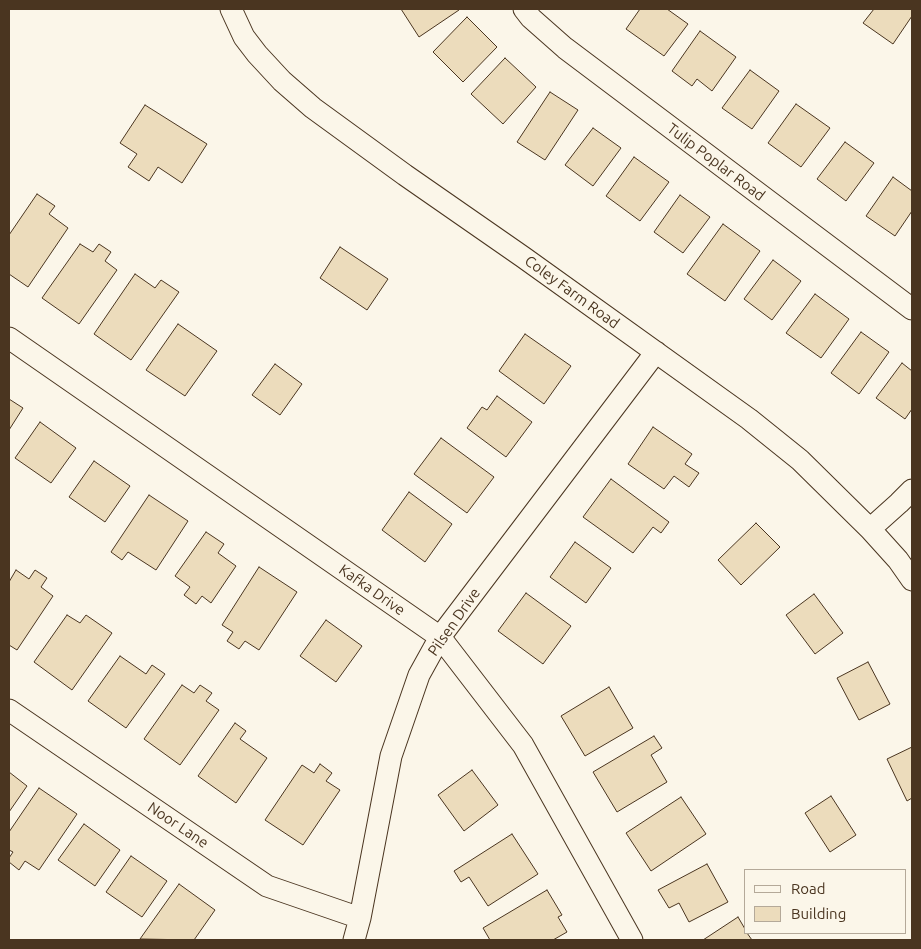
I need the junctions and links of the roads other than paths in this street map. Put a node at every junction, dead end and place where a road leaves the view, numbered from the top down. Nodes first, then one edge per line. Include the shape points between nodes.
1 (231, 9) edge
2 (524, 9) edge
3 (912, 309) edge
4 (9, 338) edge
5 (656, 352) junction
6 (912, 490) edge
7 (870, 529) junction
8 (912, 580) edge
9 (440, 638) junction
10 (9, 710) edge
11 (360, 918) junction
12 (354, 940) edge
13 (632, 940) edge

1 - 5 street, Coley Farm Road via 244,37 257,54 313,108
2 - 3 street, Tulip Poplar Road via 565,48
4 - 9 street, Kafka Drive
5 - 7 street, Coley Farm Road via 800,460
5 - 9 street, Pilsen Drive
6 - 7 street
7 - 8 street, Coley Farm Road
9 - 11 street, Pilsen Drive via 419,675 390,756
9 - 13 street, Kafka Drive via 523,745
10 - 11 street, Noor Lane via 267,886
11 - 12 street, Pilsen Drive

